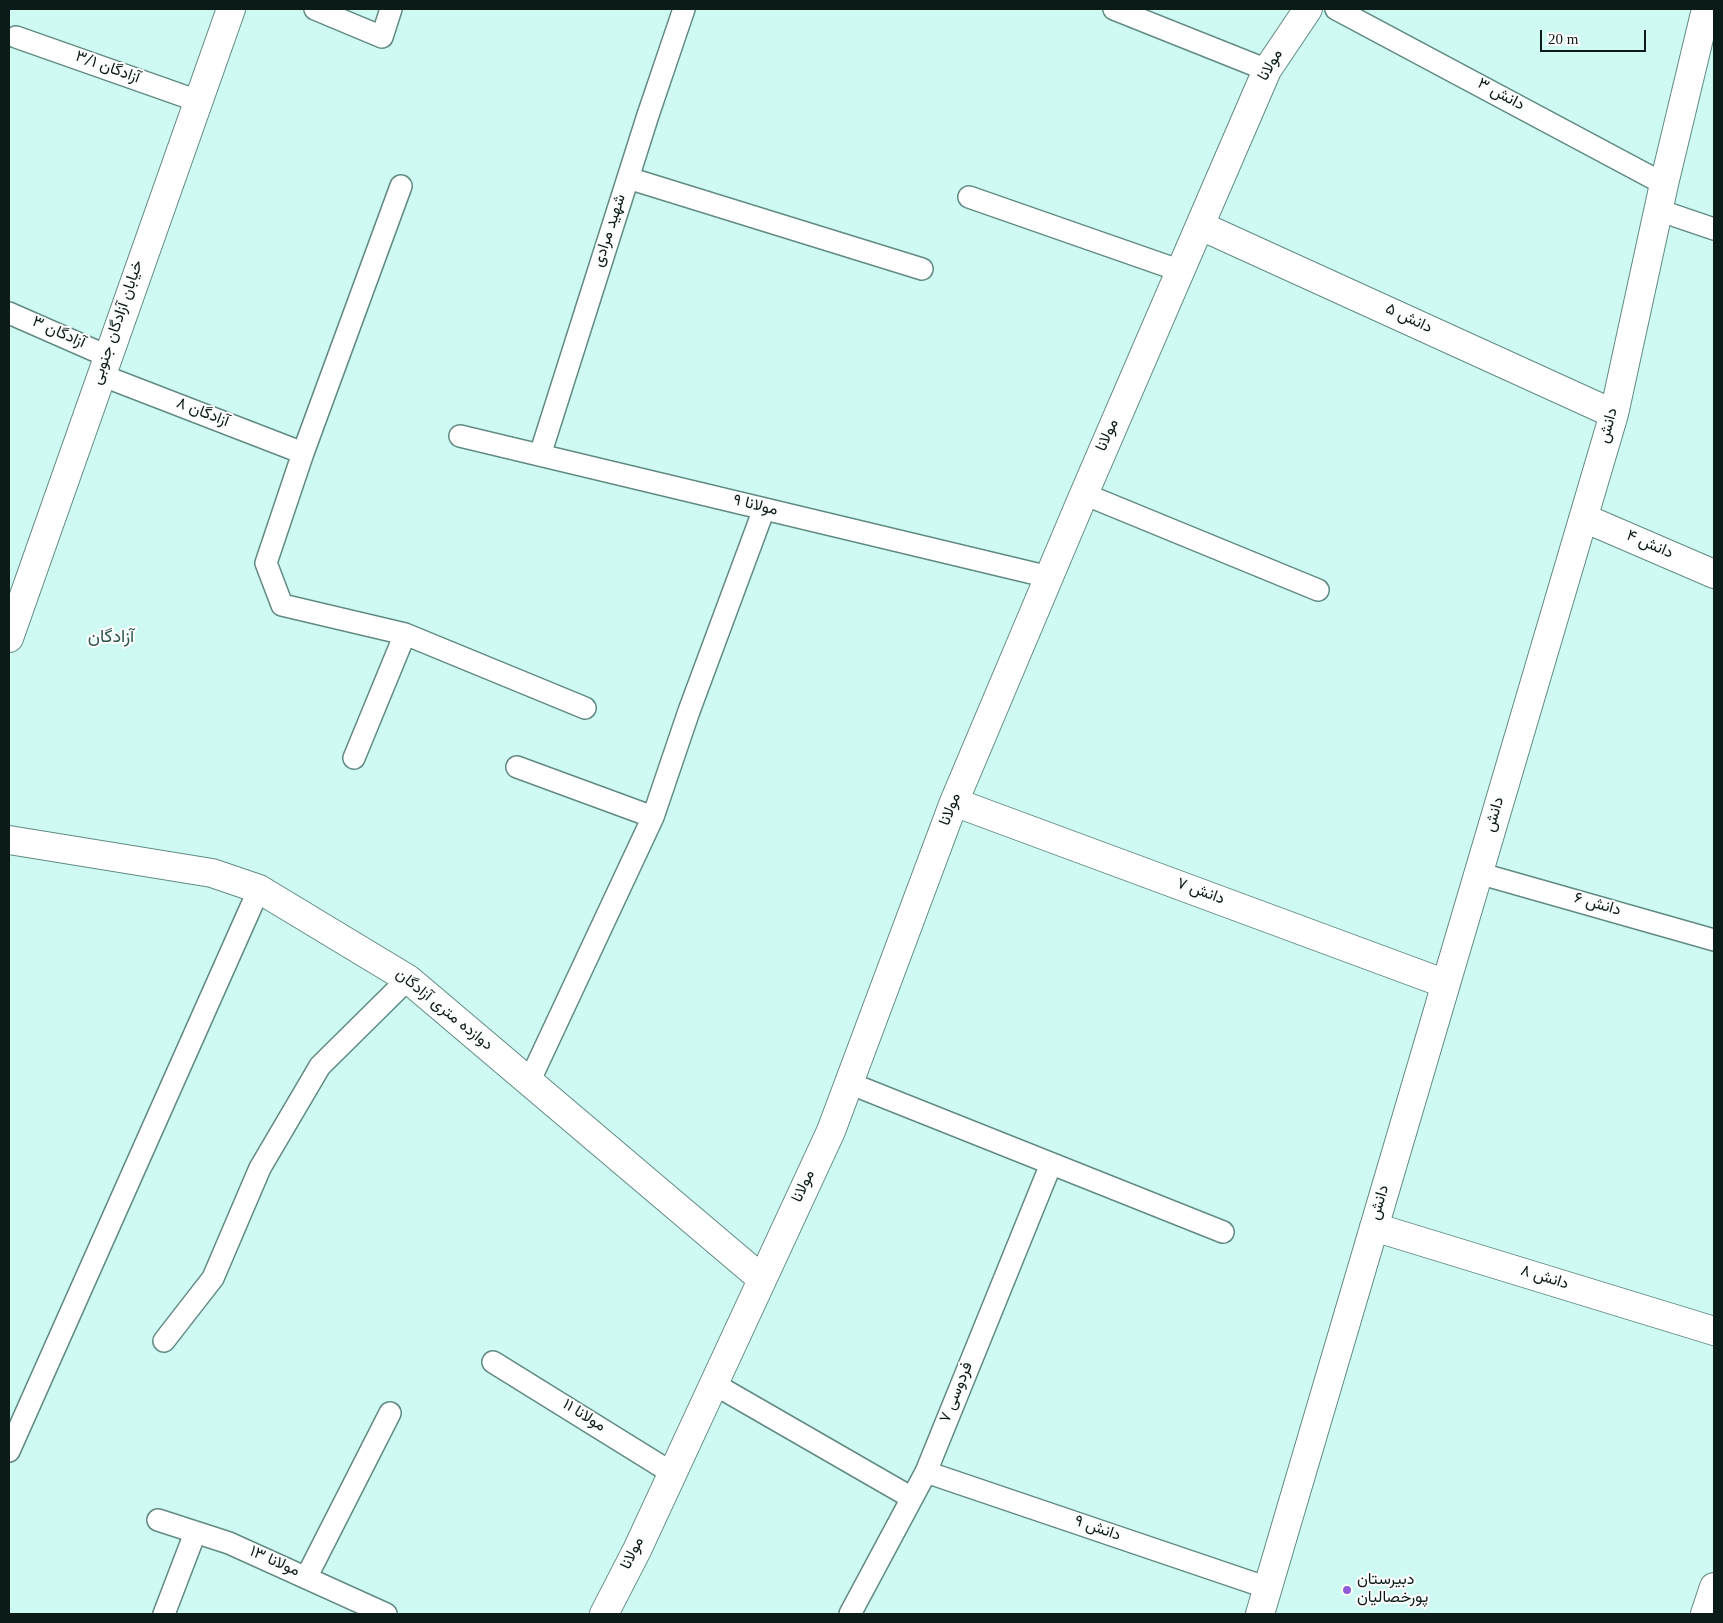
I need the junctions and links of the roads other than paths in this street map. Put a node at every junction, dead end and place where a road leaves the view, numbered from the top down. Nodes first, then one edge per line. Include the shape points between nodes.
1 (231, 9) edge
2 (315, 9) edge
3 (392, 9) edge
4 (684, 9) edge
5 (1114, 9) edge
6 (1308, 9) edge
7 (1336, 9) edge
8 (1706, 9) edge
9 (16, 37) dead end
10 (1268, 70) junction
11 (198, 101) junction
12 (628, 178) junction
13 (1664, 184) junction
14 (401, 186) dead end
15 (970, 197) dead end
16 (1658, 210) junction
17 (1201, 226) junction
18 (1714, 229) edge
19 (922, 269) dead end
20 (1181, 271) junction
21 (9, 313) edge
22 (104, 365) junction
23 (1614, 414) junction
24 (460, 436) dead end
25 (303, 453) junction
26 (540, 455) junction
27 (1084, 494) junction
28 (764, 509) junction
29 (1584, 518) junction
30 (1714, 574) edge
31 (1049, 577) junction
32 (1318, 590) dead end
33 (405, 634) junction
34 (9, 638) edge
35 (585, 708) dead end
36 (354, 758) dead end
37 (517, 767) dead end
38 (954, 802) junction
39 (653, 816) junction
40 (9, 840) edge
41 (1478, 873) junction
42 (259, 889) junction
43 (1714, 940) edge
44 (408, 979) junction
45 (1446, 984) junction
46 (529, 1082) junction
47 (849, 1083) junction
48 (1051, 1164) junction
49 (1374, 1227) junction
50 (1223, 1232) dead end
51 (762, 1279) junction
52 (1714, 1331) edge
53 (164, 1341) dead end
54 (493, 1362) dead end
55 (714, 1384) junction
56 (390, 1413) dead end
57 (9, 1452) edge
58 (926, 1472) junction
59 (672, 1473) junction
60 (912, 1498) junction
61 (158, 1520) dead end
62 (195, 1533) junction
63 (306, 1578) junction
64 (1714, 1587) edge
65 (1268, 1588) junction
66 (164, 1614) edge
67 (386, 1614) edge
68 (604, 1614) edge
69 (850, 1614) edge
70 (1260, 1614) edge
71 (1705, 1614) edge

1 - 11 street, خیابان آزادگان جنوبی
2 - 3 lane via 382,36
4 - 12 lane, شهید مرادی
5 - 10 lane
6 - 10 street, مولانا
7 - 13 lane, دانش ۳
8 - 13 street, دانش
9 - 11 lane, آزادگان ۳/۱
10 - 17 street, مولانا
11 - 22 street, خیابان آزادگان جنوبی
12 - 19 lane
12 - 26 lane, شهید مرادی
13 - 16 street, دانش
14 - 25 lane
15 - 20 lane
16 - 18 lane
16 - 23 street, دانش
17 - 20 street, مولانا
17 - 23 street, دانش ۵
20 - 27 street, مولانا
21 - 22 lane, آزادگان ۳
22 - 25 lane, آزادگان ۸
22 - 34 street, خیابان آزادگان جنوبی
23 - 29 street, دانش
24 - 26 lane, مولانا ۹
25 - 33 lane via 266,563 282,606
26 - 28 lane, مولانا ۹
27 - 31 street, مولانا
27 - 32 lane
28 - 31 lane, مولانا ۹
28 - 39 lane
29 - 30 street, دانش ۴
29 - 41 street, دانش
31 - 38 street, مولانا
33 - 35 lane
33 - 36 lane
37 - 39 lane
38 - 45 street, دانش ۷
38 - 47 street, مولانا
39 - 46 lane
40 - 42 street, دوازده متری آزادگان via 212,873
41 - 43 lane, دانش ۶
41 - 45 street, دانش
42 - 44 street, دوازده متری آزادگان
42 - 57 lane
44 - 46 street, دوازده متری آزادگان
44 - 53 lane via 320,1066 260,1168 213,1278
45 - 49 street, دانش
46 - 51 street, دوازده متری آزادگان
47 - 48 lane
47 - 51 street, مولانا via 831,1131
48 - 50 lane
48 - 58 lane, فردوسی ۷
49 - 52 street, دانش ۸
49 - 65 street, دانش
51 - 55 street, مولانا
54 - 59 lane, مولانا ۱۱
55 - 59 street, مولانا
55 - 60 lane
56 - 63 lane
58 - 60 lane, فردوسی ۷
58 - 65 lane, دانش ۹
59 - 68 street, مولانا
60 - 69 lane, فردوسی ۷
61 - 62 lane, مولانا ۱۳
62 - 63 lane, مولانا ۱۳ via 229,1543
62 - 66 lane
63 - 67 lane, مولانا ۱۳
64 - 71 street
65 - 70 street, دانش

